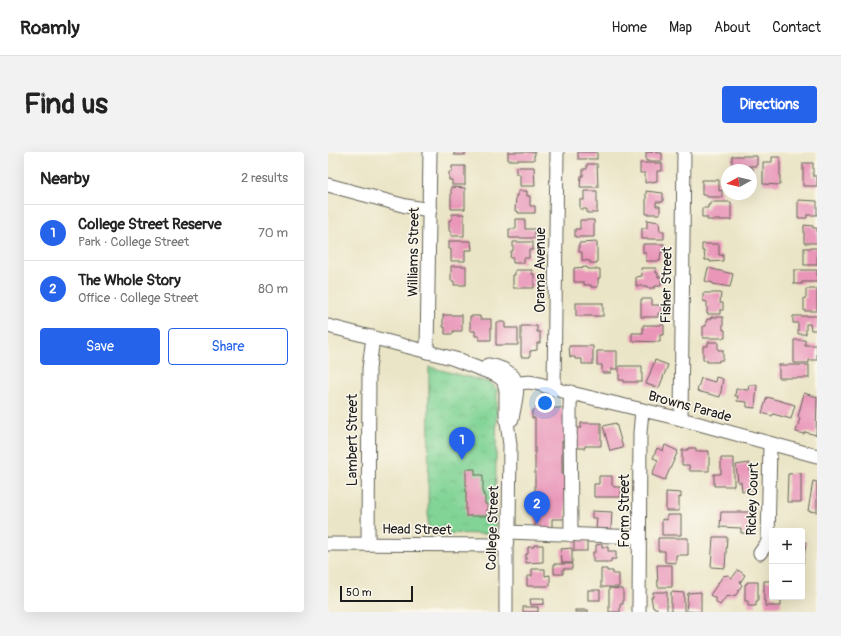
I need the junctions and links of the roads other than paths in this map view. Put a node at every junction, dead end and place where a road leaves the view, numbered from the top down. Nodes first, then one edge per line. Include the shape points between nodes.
1 (430, 152) edge
2 (556, 152) edge
3 (684, 152) edge
4 (328, 185) edge
5 (430, 210) junction
6 (328, 326) edge
7 (373, 337) junction
8 (427, 352) junction
9 (513, 388) junction
10 (554, 388) junction
11 (571, 392) junction
12 (642, 410) junction
13 (681, 419) junction
14 (770, 444) junction
15 (817, 456) edge
16 (571, 535) junction
17 (640, 537) junction
18 (507, 539) junction
19 (328, 544) edge
20 (368, 544) junction
21 (760, 554) dead end
22 (506, 612) edge
23 (639, 612) edge

1 - 5 street, Williams Street
2 - 10 street, Orama Avenue
3 - 13 street, Fisher Street
4 - 5 street
5 - 8 street, Williams Street
6 - 7 street
7 - 8 street
7 - 20 street, Lambert Street via 369,369
8 - 9 street via 502,368 511,374
9 - 10 street, Browns Parade via 540,392
9 - 18 street, College Street via 506,414 510,445
10 - 11 street, Browns Parade
11 - 12 street, Browns Parade
11 - 16 street
12 - 13 street, Browns Parade
12 - 17 street, Form Street
13 - 14 street, Browns Parade
14 - 15 street, Browns Parade
14 - 21 street, Rickey Court via 768,542
16 - 17 street, Head Street
16 - 18 street, Head Street
17 - 23 street, Form Street
18 - 20 street, Head Street
18 - 22 street, College Street
19 - 20 street, Head Street

